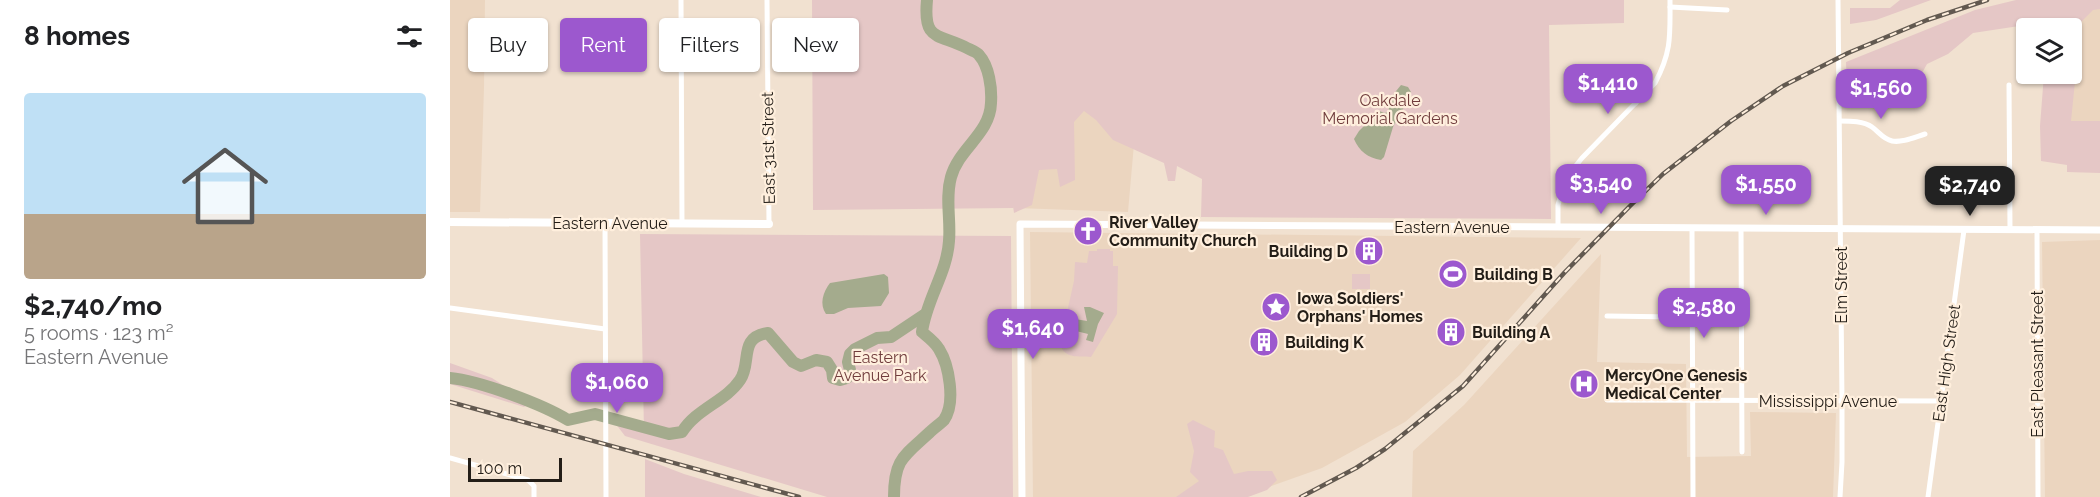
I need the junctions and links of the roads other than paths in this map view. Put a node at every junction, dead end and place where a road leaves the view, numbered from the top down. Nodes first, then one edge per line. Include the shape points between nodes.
1 (681, 0) edge
2 (767, 0) edge
3 (1670, 0) edge
4 (1838, 0) edge
5 (1670, 8) junction
6 (1727, 10) dead end
7 (1603, 72) dead end
8 (2009, 85) dead end
9 (1636, 103) junction
10 (1840, 121) junction
11 (1925, 134) dead end
12 (450, 222) edge
13 (605, 222) junction
14 (682, 223) junction
15 (769, 224) joint
16 (1558, 227) junction
17 (1692, 228) junction
18 (1741, 228) junction
19 (1841, 229) junction
20 (1964, 230) junction
21 (2010, 230) junction
22 (2037, 230) junction
23 (2100, 230) edge
24 (450, 308) edge
25 (1607, 316) dead end
26 (1692, 317) junction
27 (1742, 318) junction
28 (605, 329) junction
29 (1607, 400) dead end
30 (1693, 400) junction
31 (1742, 401) junction
32 (1842, 401) junction
33 (1942, 401) junction
34 (1742, 452) dead end
35 (450, 458) edge
36 (534, 497) edge
37 (606, 497) edge
38 (1022, 497) edge
39 (1693, 497) edge
40 (1840, 497) edge
41 (1928, 497) edge
42 (2038, 497) edge

1 - 14 street
2 - 15 street, East 31st Street
3 - 5 street
4 - 10 street, Elm Street
5 - 6 street
5 - 9 street via 1668,56 1655,83
7 - 9 street
8 - 21 street
9 - 16 street via 1570,173 1558,206
10 - 11 street via 1871,126 1891,141
10 - 19 street, Elm Street
12 - 13 main road, Eastern Avenue
13 - 14 main road, Eastern Avenue
13 - 28 street
14 - 15 main road, Eastern Avenue
16 - 17 street, Eastern Avenue
16 - 38 street, Eastern Avenue via 1020,224
17 - 18 street, Eastern Avenue
17 - 26 street
18 - 19 street, Eastern Avenue
18 - 27 street
19 - 20 street, Eastern Avenue
19 - 32 street, Elm Street
20 - 21 street, Eastern Avenue
20 - 33 street, East High Street
21 - 22 street, Eastern Avenue
22 - 23 street, Eastern Avenue
22 - 42 street, East Pleasant Street
24 - 28 street
25 - 26 street
26 - 27 street
26 - 30 street
27 - 31 street
28 - 37 street
29 - 30 street, Mississippi Avenue
30 - 31 street, Mississippi Avenue
30 - 39 street
31 - 32 street, Mississippi Avenue
31 - 34 street
32 - 33 street, Mississippi Avenue
32 - 40 street, Elm Street
33 - 41 street, East High Street
35 - 36 street via 532,483

